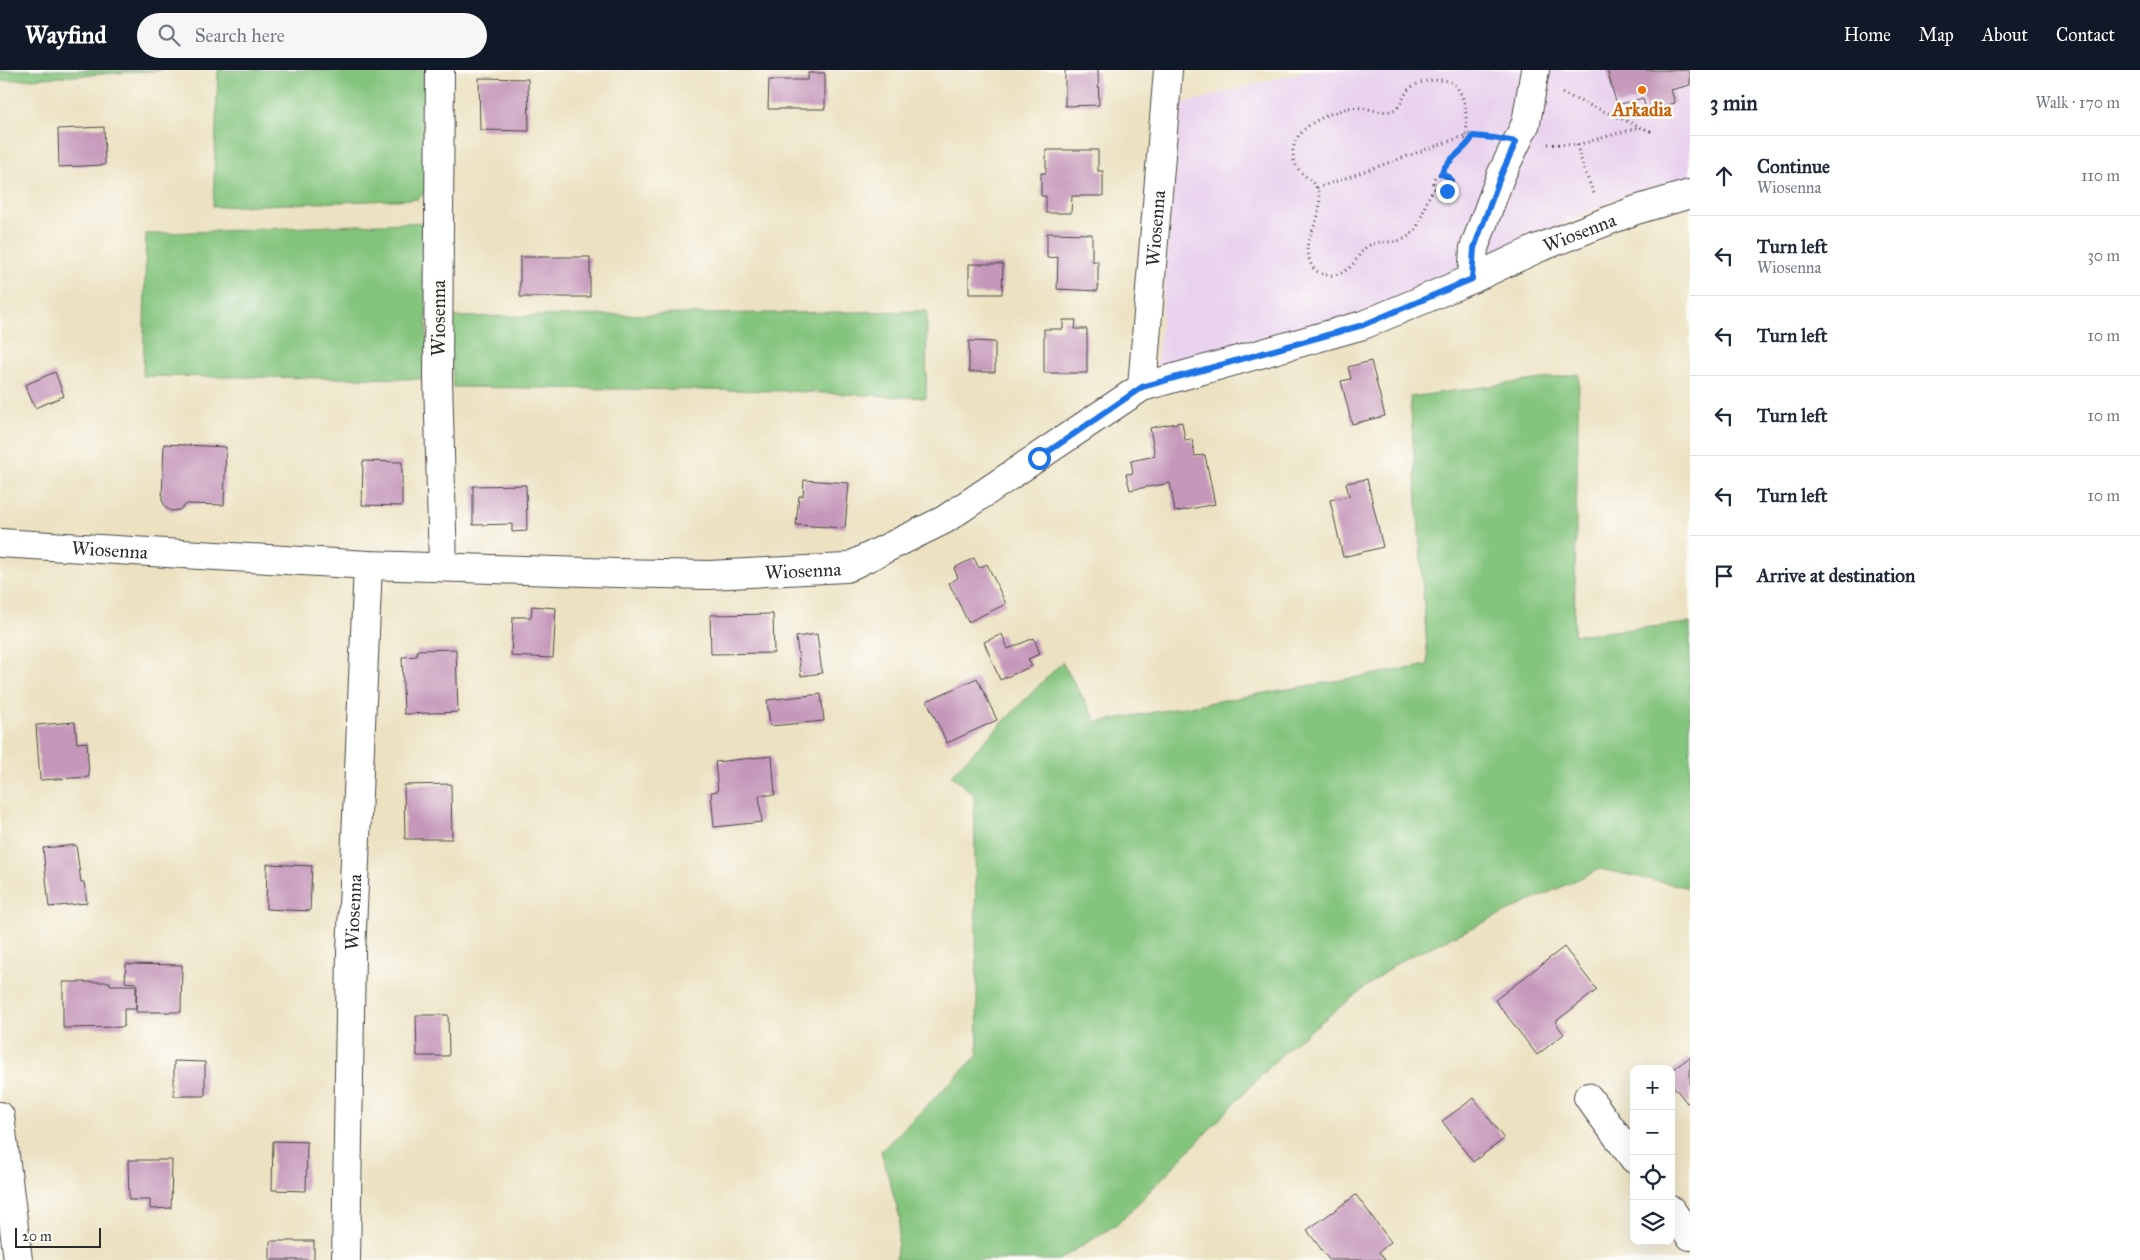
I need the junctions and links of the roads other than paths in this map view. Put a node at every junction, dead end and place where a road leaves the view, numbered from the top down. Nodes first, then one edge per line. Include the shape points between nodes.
1 (440, 70) edge
2 (1168, 70) edge
3 (1543, 80) edge
4 (1690, 194) edge
5 (1472, 279) junction
6 (1142, 387) junction
7 (0, 543) edge
8 (368, 565) junction
9 (443, 567) junction
10 (1588, 1097) dead end
11 (0, 1116) edge
12 (1631, 1155) edge
13 (1675, 1215) edge
14 (1690, 1236) edge
15 (18, 1260) edge
16 (346, 1260) edge

1 - 9 street, Wiosenna via 438,377
2 - 6 street, Wiosenna
3 - 5 street via 1501,175 1474,248
4 - 5 street, Wiosenna via 1636,210 1536,249
5 - 6 street, Wiosenna via 1363,325
6 - 9 street, Wiosenna via 944,520 846,568 709,576
7 - 8 street, Wiosenna
8 - 9 street, Wiosenna
8 - 16 street, Wiosenna via 351,952
10 - 12 street
11 - 15 street
13 - 14 street

